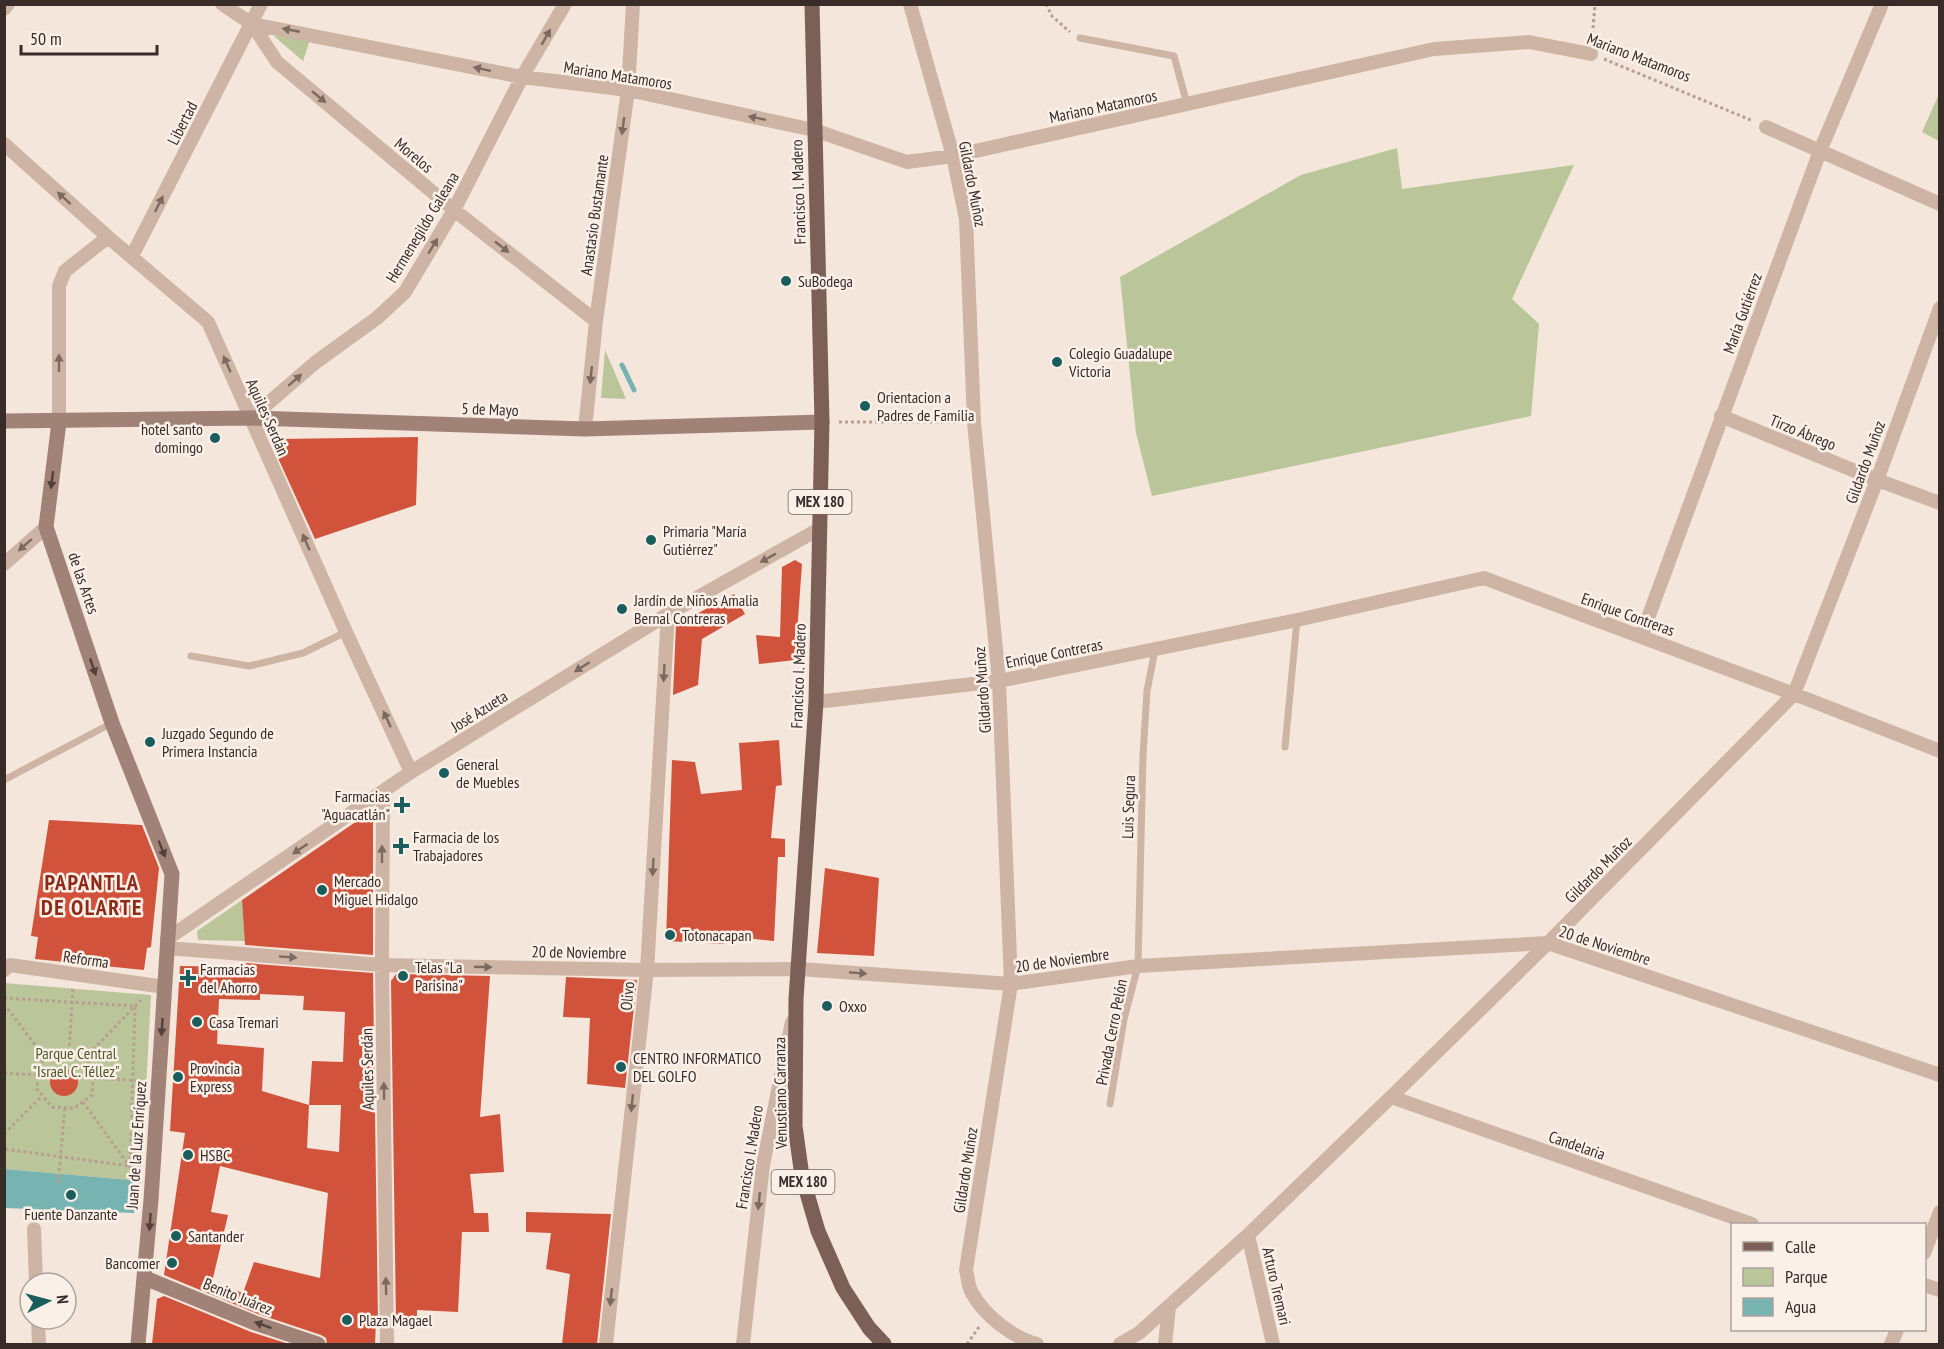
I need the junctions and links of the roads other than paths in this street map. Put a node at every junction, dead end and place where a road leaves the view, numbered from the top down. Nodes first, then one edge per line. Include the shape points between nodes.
1 (8, 4) edge
2 (222, 4) edge
3 (261, 4) edge
4 (565, 4) edge
5 (633, 4) edge
6 (812, 4) edge
7 (910, 4) edge
8 (1882, 4) edge
9 (4, 9) edge
10 (252, 24) junction
11 (1080, 38) road end
12 (1591, 54) road end
13 (522, 77) junction
14 (628, 90) junction
15 (1187, 104) junction
16 (1766, 127) road end
17 (814, 130) junction
18 (4, 144) edge
19 (1820, 151) junction
20 (953, 156) junction
21 (1940, 204) edge
22 (454, 210) junction
23 (108, 237) junction
24 (132, 256) junction
25 (1940, 308) edge
26 (596, 321) junction
27 (1721, 416) junction
28 (251, 418) junction
29 (4, 421) edge
30 (58, 422) junction
31 (822, 422) junction
32 (585, 429) junction
33 (1876, 480) junction
34 (1940, 503) edge
35 (46, 527) junction
36 (819, 529) junction
37 (4, 564) edge
38 (668, 614) junction
39 (1297, 620) junction
40 (346, 632) junction
41 (1641, 637) junction
42 (1155, 650) junction
43 (191, 656) dead end
44 (999, 681) junction
45 (1794, 694) junction
46 (816, 702) junction
47 (112, 723) junction
48 (1285, 747) dead end
49 (1940, 752) edge
50 (411, 772) junction
51 (4, 780) edge
52 (383, 792) junction
53 (167, 943) junction
54 (1548, 943) junction
55 (382, 965) junction
56 (1138, 966) junction
57 (799, 969) junction
58 (4, 970) edge
59 (647, 970) junction
60 (1011, 984) junction
61 (165, 987) junction
62 (796, 999) junction
63 (1940, 1075) edge
64 (1391, 1097) junction
65 (1110, 1104) dead end
66 (1940, 1212) edge
67 (1749, 1223) edge
68 (34, 1229) dead end
69 (1248, 1235) junction
70 (1926, 1248) edge
71 (36, 1271) edge
72 (145, 1278) junction
73 (1168, 1307) junction
74 (138, 1344) edge
75 (318, 1344) edge
76 (387, 1344) edge
77 (606, 1344) edge
78 (743, 1344) edge
79 (884, 1344) edge
80 (1037, 1344) edge
81 (1120, 1344) edge
82 (1165, 1344) edge
83 (1273, 1344) edge

1 - 9 street
2 - 10 street, Morelos
3 - 10 street, Libertad
13 -> 4 street, Hermenegildo Galeana
5 - 14 street, Anastasio Bustamante
6 - 17 main road, Francisco I. Madero / MEX 180
7 - 20 street, Gildardo Muñoz
8 - 19 street, María Gutiérrez
13 -> 10 street, Mariano Matamoros
10 -> 22 street, Morelos via 277,62
24 -> 10 street, Libertad
11 - 15 lane via 1174,56
12 - 15 street, Mariano Matamoros via 1529,42 1434,49
13 - 14 street, Mariano Matamoros
13 - 22 street, Hermenegildo Galeana
17 -> 14 street, Mariano Matamoros
14 -> 26 street, Anastasio Bustamante
15 - 20 street, Mariano Matamoros
16 - 19 street
17 - 20 street, Mariano Matamoros via 907,162
17 - 31 main road, Francisco I. Madero / MEX 180
23 -> 18 street, Aquiles Serdán
19 - 21 street
19 - 27 street, María Gutiérrez
20 - 44 street, Gildardo Muñoz via 966,219 974,422
22 -> 26 street, Morelos
28 -> 22 street, Hermenegildo Galeana via 405,292
23 - 24 street, Aquiles Serdán
30 -> 23 street, de las Artes via 58,286 65,272
28 -> 24 street, Aquiles Serdán via 208,322
25 - 33 street, Gildardo Muñoz
26 -> 32 street, Anastasio Bustamante
27 - 33 street, Tirzo Ábrego
27 - 41 street, María Gutiérrez
28 - 30 street, 5 de Mayo
28 - 32 street, 5 de Mayo
40 -> 28 street, Aquiles Serdán
29 - 30 street, 5 de Mayo
30 -> 35 street, de las Artes
31 - 32 street, 5 de Mayo
31 - 36 main road, Francisco I. Madero / MEX 180
33 - 34 street, Tirzo Ábrego
33 - 45 street, Gildardo Muñoz
35 -> 37 street
35 -> 47 street, de las Artes
36 -> 38 street, José Azueta
36 - 46 main road, Francisco I. Madero / MEX 180
38 -> 50 street, José Azueta
38 -> 59 street, Olivo
39 - 41 street, Enrique Contreras via 1484,579
39 - 42 street, Enrique Contreras
39 - 48 lane
40 - 43 lane via 303,653 249,666
50 -> 40 street, Aquiles Serdán
41 - 45 street, Enrique Contreras
42 - 44 street, Enrique Contreras
42 - 56 lane, Luis Segura via 1145,723
44 - 46 street, Enrique Contreras
44 - 60 street, Gildardo Muñoz
45 - 49 street, Enrique Contreras
45 - 54 street, Gildardo Muñoz
46 - 57 main road, Francisco I. Madero / MEX 180
47 - 51 lane
47 -> 53 street, de las Artes via 172,874
50 - 52 street, José Azueta
52 -> 53 street, José Azueta
55 -> 52 street, Aquiles Serdán
53 -> 55 street, 20 de Noviembre
53 - 61 street, Juan de la Luz Enríquez
54 - 56 street, 20 de Noviembre
54 - 63 street, 20 de Noviembre
54 - 64 street, Gildardo Muñoz
55 -> 59 street, 20 de Noviembre
76 -> 55 street, Aquiles Serdán
56 - 60 street, 20 de Noviembre
56 - 65 lane, Privada Cerro Pelón via 1124,1019
57 - 59 street, 20 de Noviembre
57 -> 60 street, 20 de Noviembre
57 - 62 main road, Francisco I. Madero / MEX 180
58 - 61 street, Reforma via 10,965
59 -> 77 street, Olivo
60 - 80 street, Gildardo Muñoz via 966,1270 970,1290 980,1305 1014,1334
61 -> 72 street, Juan de la Luz Enríquez
62 -> 78 street, Francisco I. Madero via 763,1165
62 - 79 main road, Venustiano Carranza / MEX 180 via 795,1126 802,1176 818,1231 843,1288
64 - 67 street, Candelaria
64 - 69 street, Gildardo Muñoz
66 - 70 street
68 - 71 street
69 - 73 street, Gildardo Muñoz
69 - 83 street, Arturo Tremari
72 - 74 street, Juan de la Luz Enríquez
75 -> 72 street, Benito Juárez
73 - 81 street, Gildardo Muñoz
73 - 82 street

